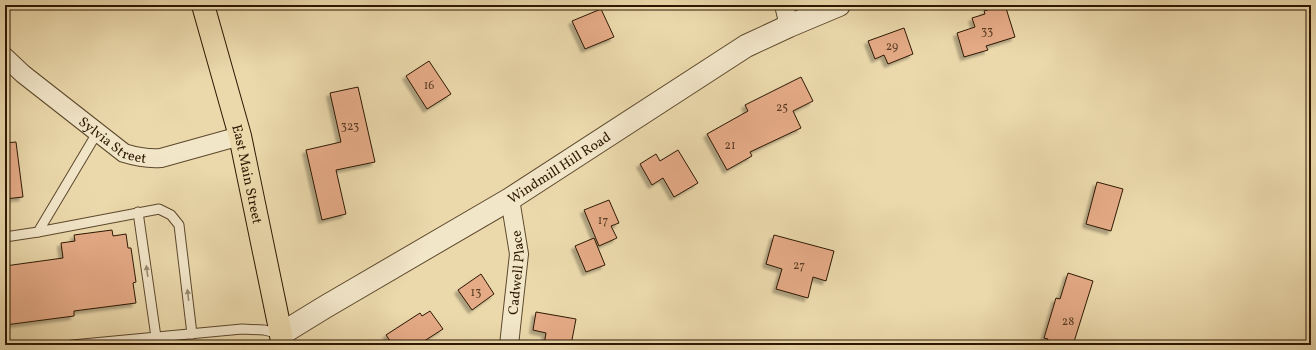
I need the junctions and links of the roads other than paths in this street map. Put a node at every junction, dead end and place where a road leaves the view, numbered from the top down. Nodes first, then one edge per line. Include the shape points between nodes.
1 (203, 5) edge
2 (839, 5) edge
3 (786, 15) edge
4 (5, 57) edge
5 (96, 133) junction
6 (240, 136) junction
7 (510, 199) junction
8 (138, 212) junction
9 (38, 232) junction
10 (5, 237) edge
11 (192, 334) junction
12 (156, 337) junction
13 (281, 340) edge
14 (72, 345) edge
15 (509, 345) edge

1 - 6 main road, East Main Street
2 - 3 street, Windmill Hill Road
3 - 7 street, Windmill Hill Road via 746,46
4 - 5 street, Sylvia Street
5 - 6 street, Sylvia Street via 124,153 150,159 176,155
5 - 9 lane
6 - 13 main road, East Main Street
7 - 13 street, Windmill Hill Road via 325,307
7 - 15 street, Cadwell Place via 519,254
8 - 9 lane
11 -> 8 lane via 179,225 171,214 159,209
12 -> 8 lane
9 - 10 lane
11 - 12 lane
11 - 13 lane via 242,329 264,330
12 - 14 lane

